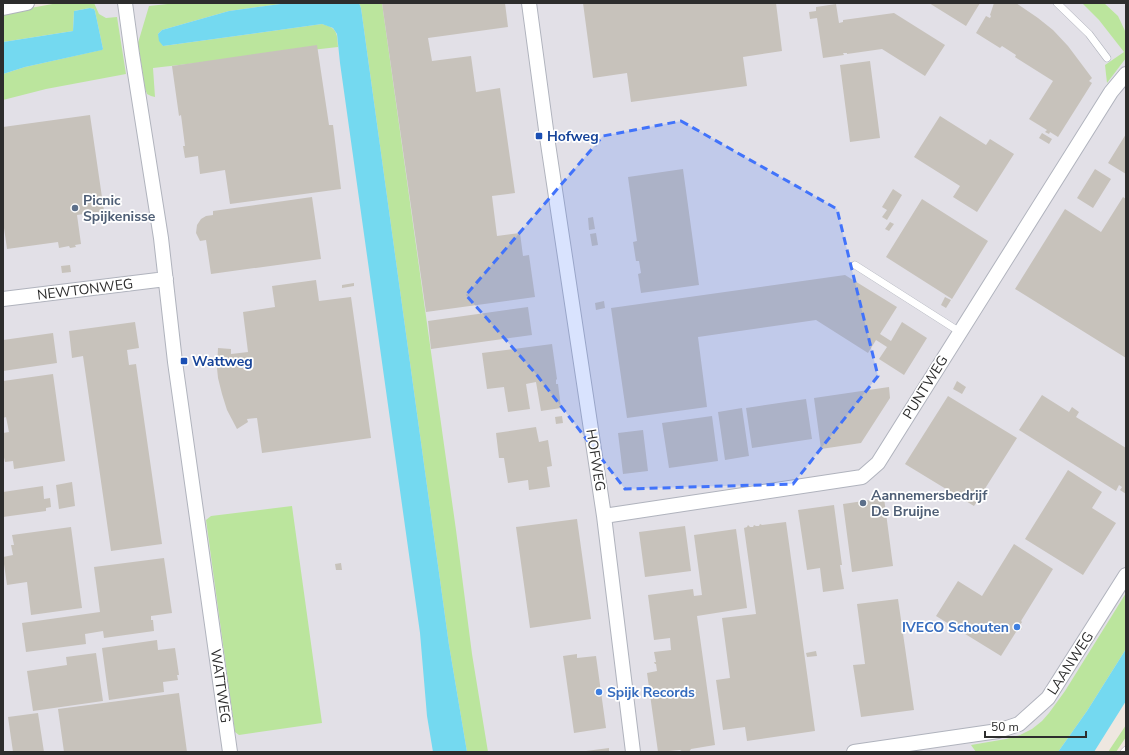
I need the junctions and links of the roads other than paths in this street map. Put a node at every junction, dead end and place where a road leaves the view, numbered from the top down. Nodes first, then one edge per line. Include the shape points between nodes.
1 (27, 3) edge
2 (125, 3) edge
3 (529, 3) edge
4 (1058, 3) edge
5 (3, 8) edge
6 (1107, 58) dead end
7 (1125, 76) edge
8 (855, 265) dead end
9 (166, 279) junction
10 (3, 299) edge
11 (960, 332) junction
12 (604, 516) junction
13 (1126, 575) edge
14 (230, 752) edge
15 (634, 752) edge
16 (854, 752) edge

1 - 5 street
2 - 9 street, WATTWEG
3 - 12 street, HOFWEG
4 - 6 lane via 1089,34
7 - 11 street, PUNTWEG via 1111,92
8 - 11 lane
9 - 10 street, NEWTONWEG
9 - 14 street, WATTWEG via 175,362
11 - 12 street, PUNTWEG via 878,463 862,476
12 - 15 street, HOFWEG
13 - 16 street, LAANWEG via 1048,698 1019,724 998,731

